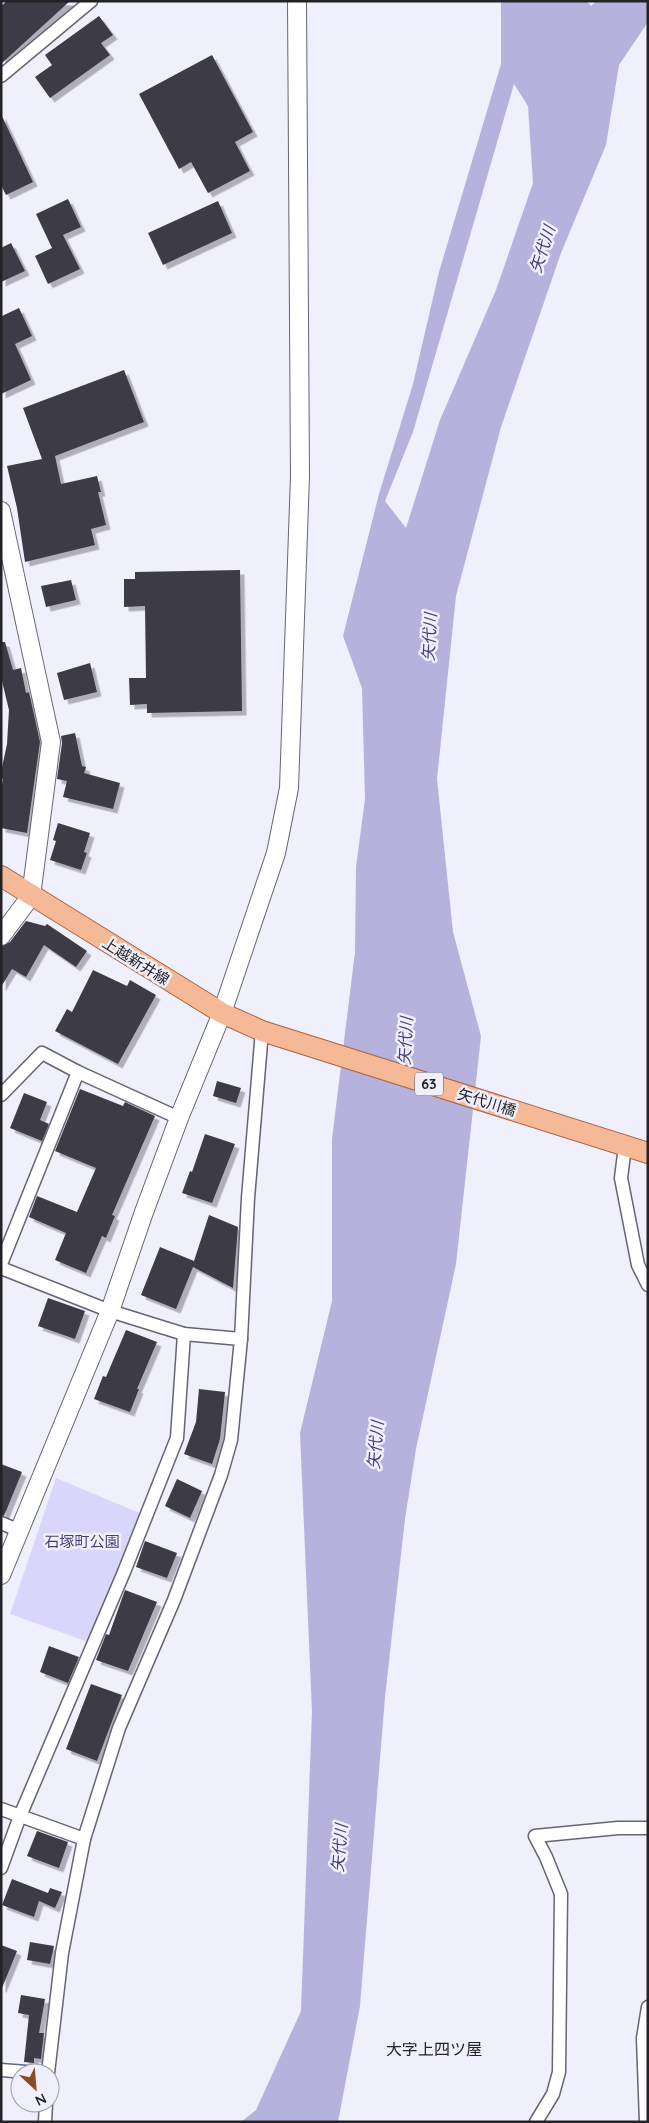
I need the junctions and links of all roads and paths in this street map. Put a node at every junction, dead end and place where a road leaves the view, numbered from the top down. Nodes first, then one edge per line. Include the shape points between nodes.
1 (91, 1) edge
2 (297, 1) edge
3 (1, 76) edge
4 (1, 511) edge
5 (1, 876) edge
6 (31, 896) junction
7 (1, 936) edge
8 (222, 1013) junction
9 (269, 1033) junction
10 (78, 1072) junction
11 (1, 1095) edge
12 (179, 1118) junction
13 (625, 1146) junction
14 (648, 1153) edge
15 (1, 1264) edge
16 (1, 1268) edge
17 (648, 1285) edge
18 (110, 1311) junction
19 (184, 1334) junction
20 (241, 1339) junction
21 (1, 1524) edge
22 (20, 1531) junction
23 (1, 1576) edge
24 (1, 1809) edge
25 (20, 1816) junction
26 (648, 1828) edge
27 (84, 1839) junction
28 (1, 1868) edge
29 (648, 2007) edge
30 (49, 2063) edge
31 (536, 2122) edge
32 (646, 2122) edge

1 - 3 street
2 - 8 street via 300,476 290,788 276,853
4 - 6 street via 51,742
5 - 6 main road, 上越新井線 / 63
6 - 7 street
6 - 8 main road, 上越新井線 / 63
8 - 9 main road, 上越新井線 / 63
8 - 12 street
9 - 13 main road, 矢代川橋 / 63
9 - 20 street via 248,1198
10 - 11 street via 42,1053
10 - 12 street
10 - 15 street
12 - 18 street
13 - 14 main road, 63
13 - 17 street via 621,1178 638,1265
16 - 18 street
18 - 19 street
18 - 22 street
19 - 20 street
19 - 25 street via 177,1438
20 - 27 street via 230,1440 221,1474 174,1600 119,1728
21 - 22 street
22 - 23 street
24 - 25 street
25 - 27 street
25 - 28 street
26 - 31 street via 535,1836 561,1894 559,2072 552,2094
27 - 30 street via 62,1953
29 - 32 street via 643,2038

